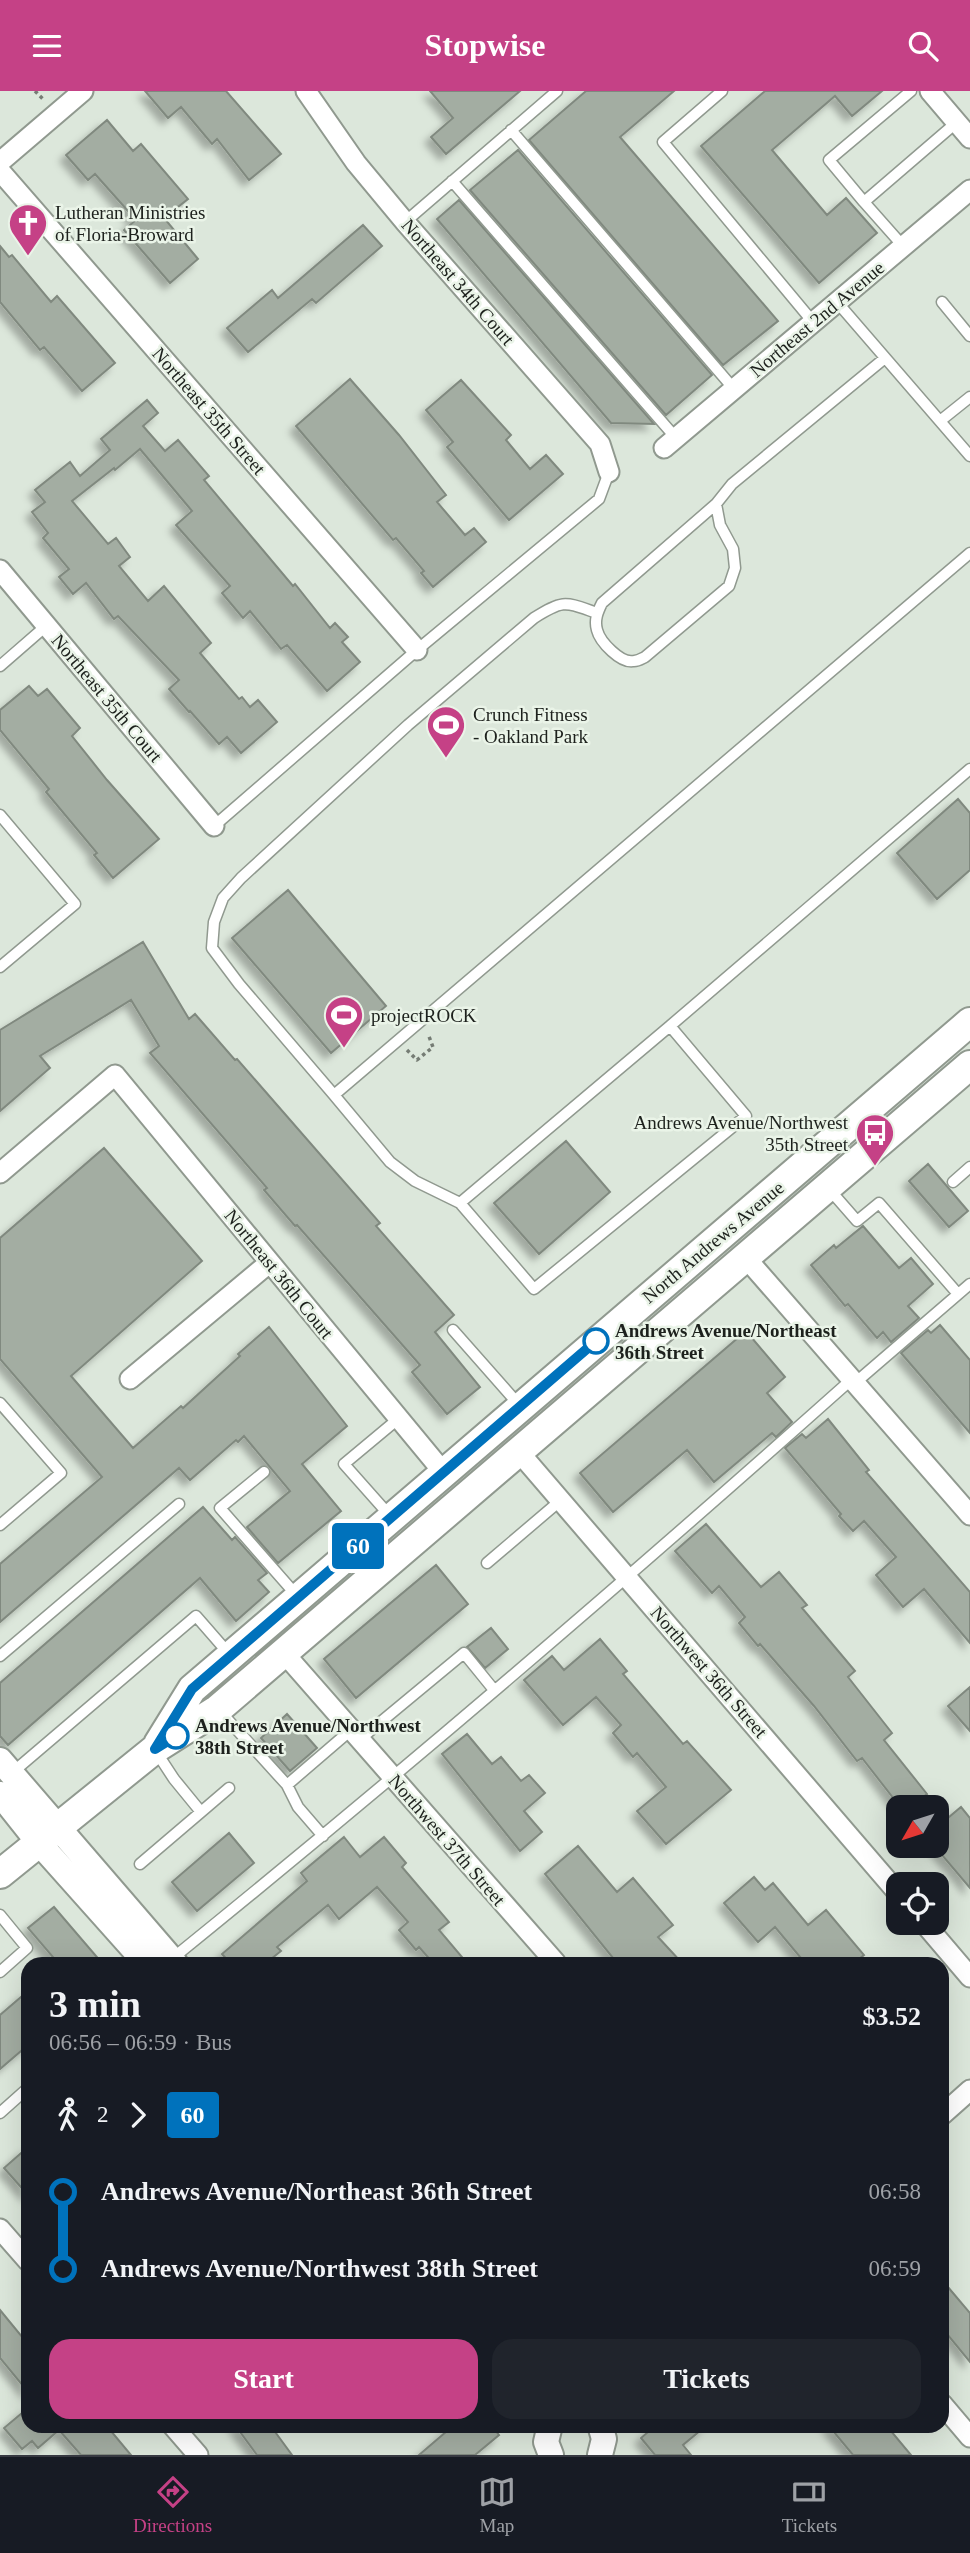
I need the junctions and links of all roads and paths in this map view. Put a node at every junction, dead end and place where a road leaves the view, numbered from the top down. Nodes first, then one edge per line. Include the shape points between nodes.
1 (35, 91) edge
2 (83, 91) edge
3 (306, 91) edge
4 (557, 91) edge
5 (722, 91) edge
6 (911, 91) edge
7 (930, 91) edge
8 (43, 99) dead end
9 (957, 122) junction
10 (511, 131) junction
11 (970, 138) edge
12 (0, 162) edge
13 (0, 171) edge
14 (452, 181) junction
15 (970, 190) edge
16 (864, 202) junction
17 (405, 222) junction
18 (903, 246) junction
19 (837, 302) junction
20 (942, 302) dead end
21 (813, 323) junction
22 (970, 336) edge
23 (886, 358) junction
24 (734, 389) junction
25 (970, 397) edge
26 (940, 421) junction
27 (670, 443) joint
28 (970, 456) edge
29 (608, 472) joint
30 (716, 504) junction
31 (970, 553) edge
32 (0, 570) edge
33 (597, 613) junction
34 (46, 625) junction
35 (417, 650) junction
36 (0, 666) edge
37 (970, 769) edge
38 (0, 815) edge
39 (214, 826) joint
40 (0, 967) edge
41 (670, 1026) junction
42 (967, 1030) edge
43 (934, 1053) junction
44 (965, 1075) edge
45 (334, 1095) junction
46 (970, 1167) edge
47 (0, 1173) edge
48 (953, 1181) dead end
49 (827, 1187) junction
50 (460, 1203) junction
51 (746, 1258) junction
52 (269, 1263) junction
53 (970, 1283) edge
54 (958, 1294) junction
55 (453, 1330) dead end
56 (130, 1379) dead end
57 (853, 1381) junction
58 (0, 1403) edge
59 (520, 1406) junction
60 (398, 1419) junction
61 (519, 1452) junction
62 (264, 1472) dead end
63 (444, 1473) junction
64 (562, 1499) junction
65 (178, 1504) dead end
66 (970, 1515) edge
67 (391, 1518) junction
68 (0, 1525) edge
69 (432, 1526) junction
70 (487, 1563) dead end
71 (627, 1577) junction
72 (298, 1597) junction
73 (284, 1653) junction
74 (231, 1655) junction
75 (0, 1656) edge
76 (494, 1690) junction
77 (218, 1709) junction
78 (355, 1735) junction
79 (155, 1749) junction
80 (4, 1776) edge
81 (391, 1776) junction
82 (287, 1785) junction
83 (229, 1788) dead end
84 (201, 1812) junction
85 (49, 1836) junction
86 (323, 1836) junction
87 (140, 1864) dead end
88 (0, 1874) edge
89 (886, 1879) edge
90 (0, 1915) edge
91 (934, 1935) edge
92 (141, 1957) edge
93 (170, 1957) edge
94 (179, 1957) edge
95 (551, 1957) edge
96 (0, 1972) edge
97 (970, 1977) edge
98 (970, 2090) edge
99 (21, 2094) edge
100 (949, 2109) edge
101 (0, 2113) edge
102 (0, 2229) edge
103 (21, 2253) edge
104 (949, 2412) edge
105 (179, 2433) edge
106 (547, 2433) edge
107 (970, 2437) edge
108 (548, 2454) edge
109 (198, 2455) edge

1 - 8 path
2 - 12 street
3 - 17 street, Northeast 34th Court via 356,163
4 - 10 lane
5 - 21 lane via 663,142
6 - 16 lane via 829,160
7 - 9 street
9 - 11 street
9 - 16 lane
10 - 14 lane
10 - 24 lane
13 - 35 street, Northeast 35th Street
14 - 17 lane
14 - 27 lane
15 - 18 street, Northeast 2nd Avenue
16 - 18 lane
17 - 29 street, Northeast 34th Court via 600,444
18 - 19 street, Northeast 2nd Avenue
19 - 21 street, Northeast 2nd Avenue
19 - 23 lane
20 - 22 lane
21 - 24 street, Northeast 2nd Avenue
23 - 26 lane
23 - 30 lane via 732,484
24 - 27 street, Northeast 2nd Avenue
25 - 26 lane
26 - 28 lane
29 - 35 lane via 598,499
30 - 33 lane via 602,603
30 - 33 lane via 720,525 733,549 735,568 729,586 633,662 604,643 597,631
31 - 45 lane
32 - 34 street, Northeast 35th Court
33 - 45 lane via 557,603 534,618 366,762 223,898 214,922 212,948
34 - 36 lane
34 - 39 street, Northeast 35th Court
35 - 39 lane
37 - 41 lane
38 - 40 lane via 75,904
41 - 50 lane
41 - 50 lane via 746,1116 534,1289
42 - 43 main road, North Andrews Avenue
43 - 44 street
43 - 59 main road, North Andrews Avenue
44 - 49 main road, North Andrews Avenue
45 - 50 lane via 390,1162 415,1181
46 - 48 lane
47 - 52 street, Northeast 36th Court via 115,1075
49 - 51 main road, North Andrews Avenue
49 - 54 lane via 857,1221 879,1203
51 - 57 street
51 - 61 main road, North Andrews Avenue
52 - 56 street
52 - 60 street, Northeast 36th Court
53 - 54 lane
54 - 57 lane
55 - 59 lane
57 - 66 street
57 - 71 lane
58 - 68 lane via 61,1473
59 - 61 main road via 513,1436
59 - 63 main road, North Andrews Avenue
60 - 63 street, Northeast 36th Court
60 - 67 lane via 344,1464
61 - 64 street, Northwest 36th Street
61 - 69 main road, North Andrews Avenue
62 - 72 lane via 220,1508
63 - 67 main road, North Andrews Avenue
63 - 69 main road via 445,1501
64 - 70 lane
64 - 71 street, Northwest 36th Street
65 - 75 lane
67 - 72 main road, North Andrews Avenue
69 - 73 main road, North Andrews Avenue
71 - 76 lane
71 - 89 street, Northwest 36th Street
72 - 74 main road, North Andrews Avenue
73 - 77 main road, North Andrews Avenue
73 - 78 street, Northwest 37th Street
74 - 79 main road, North Andrews Avenue via 192,1689
74 - 80 lane via 196,1616
76 - 78 lane via 464,1653
76 - 81 lane
77 - 79 main road, North Andrews Avenue
77 - 82 lane
78 - 81 street, Northwest 37th Street
78 - 82 lane
79 - 84 lane
79 - 85 main road, North Andrews Avenue
80 - 85 street
81 - 86 lane
81 - 95 street, Northwest 37th Street
82 - 86 lane via 298,1807
83 - 84 lane
84 - 87 lane
85 - 88 main road, North Andrews Avenue
85 - 92 street
85 - 93 street
86 - 94 lane
90 - 96 lane via 27,1948
91 - 97 street
98 - 100 street
99 - 101 lane
102 - 103 street
104 - 107 street
105 - 109 street
106 - 108 street

